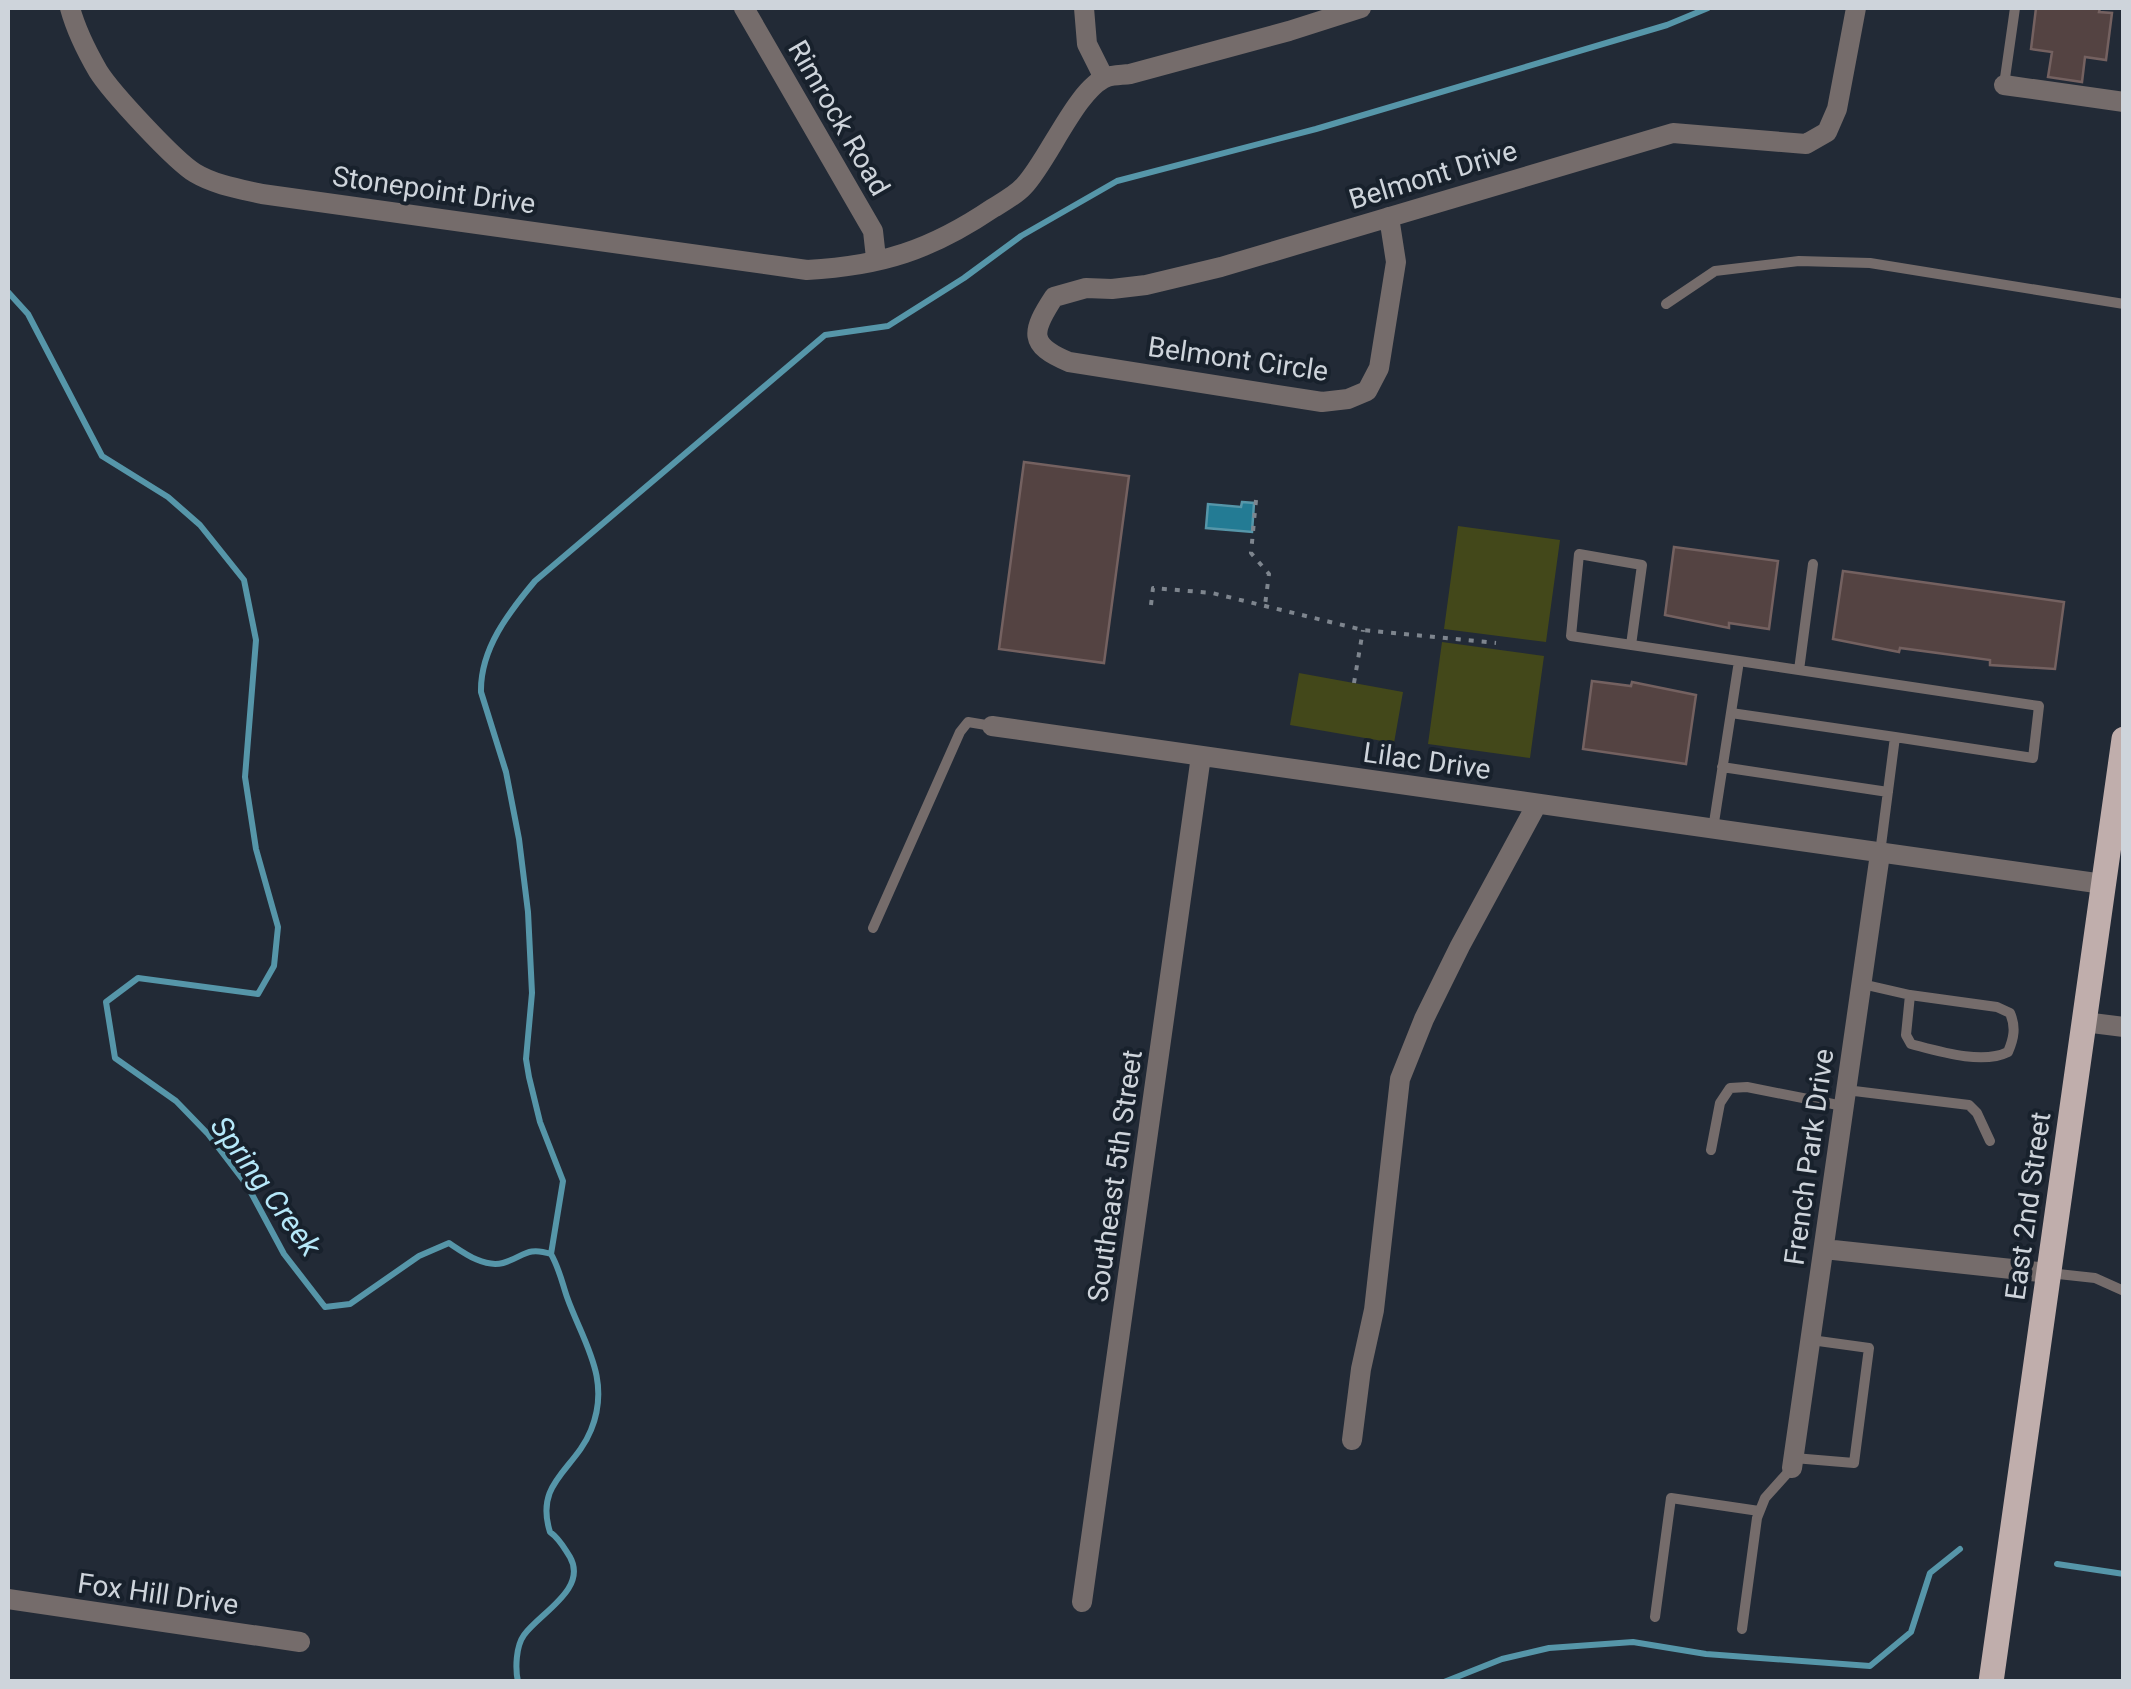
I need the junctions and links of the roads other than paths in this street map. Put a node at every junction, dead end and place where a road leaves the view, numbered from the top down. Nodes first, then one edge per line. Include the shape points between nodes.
1 (70, 8) edge
2 (744, 8) edge
3 (1084, 8) edge
4 (1361, 8) edge
5 (1856, 8) edge
6 (2015, 8) edge
7 (1104, 78) junction
8 (2004, 85) joint
9 (2124, 102) edge
10 (1390, 217) junction
11 (876, 258) junction
12 (1054, 297) joint
13 (1666, 304) dead end
14 (2124, 304) edge
15 (1813, 564) dead end
16 (1631, 645) junction
17 (1739, 661) junction
18 (1799, 670) junction
19 (1731, 714) junction
20 (992, 726) joint
21 (1895, 736) junction
22 (2124, 739) edge
23 (1201, 756) junction
24 (1722, 767) junction
25 (1888, 792) junction
26 (1538, 804) junction
27 (1713, 830) junction
28 (1880, 854) junction
29 (2104, 884) junction
30 (873, 928) dead end
31 (1861, 984) junction
32 (1910, 995) junction
33 (2084, 1022) junction
34 (2124, 1027) edge
35 (1845, 1098) junction
36 (1990, 1142) dead end
37 (1711, 1150) dead end
38 (1824, 1249) junction
39 (2049, 1273) junction
40 (2124, 1291) edge
41 (1811, 1340) junction
42 (1352, 1440) dead end
43 (1793, 1463) junction
44 (1759, 1511) junction
45 (8, 1600) edge
46 (1082, 1602) dead end
47 (1654, 1617) dead end
48 (1742, 1628) dead end
49 (300, 1642) dead end
50 (1991, 1682) edge

1 - 11 street, Stonepoint Drive via 100,74 194,173 227,186 806,270
2 - 11 street, Rimrock Road via 873,232
3 - 7 street via 1087,44
4 - 7 street
5 - 10 street, Belmont Drive via 1837,109 1827,132 1806,144 1672,133
6 - 8 lane
7 - 11 street, Stonepoint Drive via 1076,106 1023,188 926,248
8 - 9 street
10 - 12 street, Belmont Drive via 1164,281
10 - 12 street, Belmont Circle via 1396,262 1379,368 1367,391 1348,399 1322,402 1069,362 1037,340 1037,322
13 - 14 lane via 1715,271 1799,261 1870,263
15 - 18 lane
16 - 16 lane via 1571,636 1579,554 1642,565
16 - 17 lane
17 - 18 lane
17 - 19 lane
18 - 21 lane via 2039,706 2034,758
19 - 21 lane
19 - 24 lane
20 - 23 street, Lilac Drive
20 - 30 lane, Lilac Drive via 968,722 960,732
21 - 25 lane
22 - 29 main road, East 2nd Street
23 - 26 street, Lilac Drive
23 - 46 street, Southeast 5th Street
24 - 25 lane
24 - 27 lane
25 - 28 lane
26 - 27 street, Lilac Drive
26 - 42 street via 1438,990 1400,1079
27 - 28 street, Lilac Drive
28 - 29 street, Lilac Drive
28 - 31 street, French Park Drive
29 - 33 main road, East 2nd Street
31 - 32 lane
31 - 35 street, French Park Drive
32 - 32 lane via 2010,1013 2014,1038 2008,1052 1975,1056 1911,1044
33 - 34 street
33 - 39 main road, East 2nd Street
35 - 36 lane via 1969,1105
35 - 37 lane via 1730,1088
35 - 38 street, French Park Drive
38 - 39 street
38 - 41 street, French Park Drive
39 - 40 lane via 2095,1278
39 - 50 main road, East 2nd Street
41 - 43 street, French Park Drive
41 - 43 lane via 1869,1348 1854,1464
43 - 44 lane
44 - 47 lane via 1671,1498
44 - 48 lane
45 - 49 street, Fox Hill Drive

